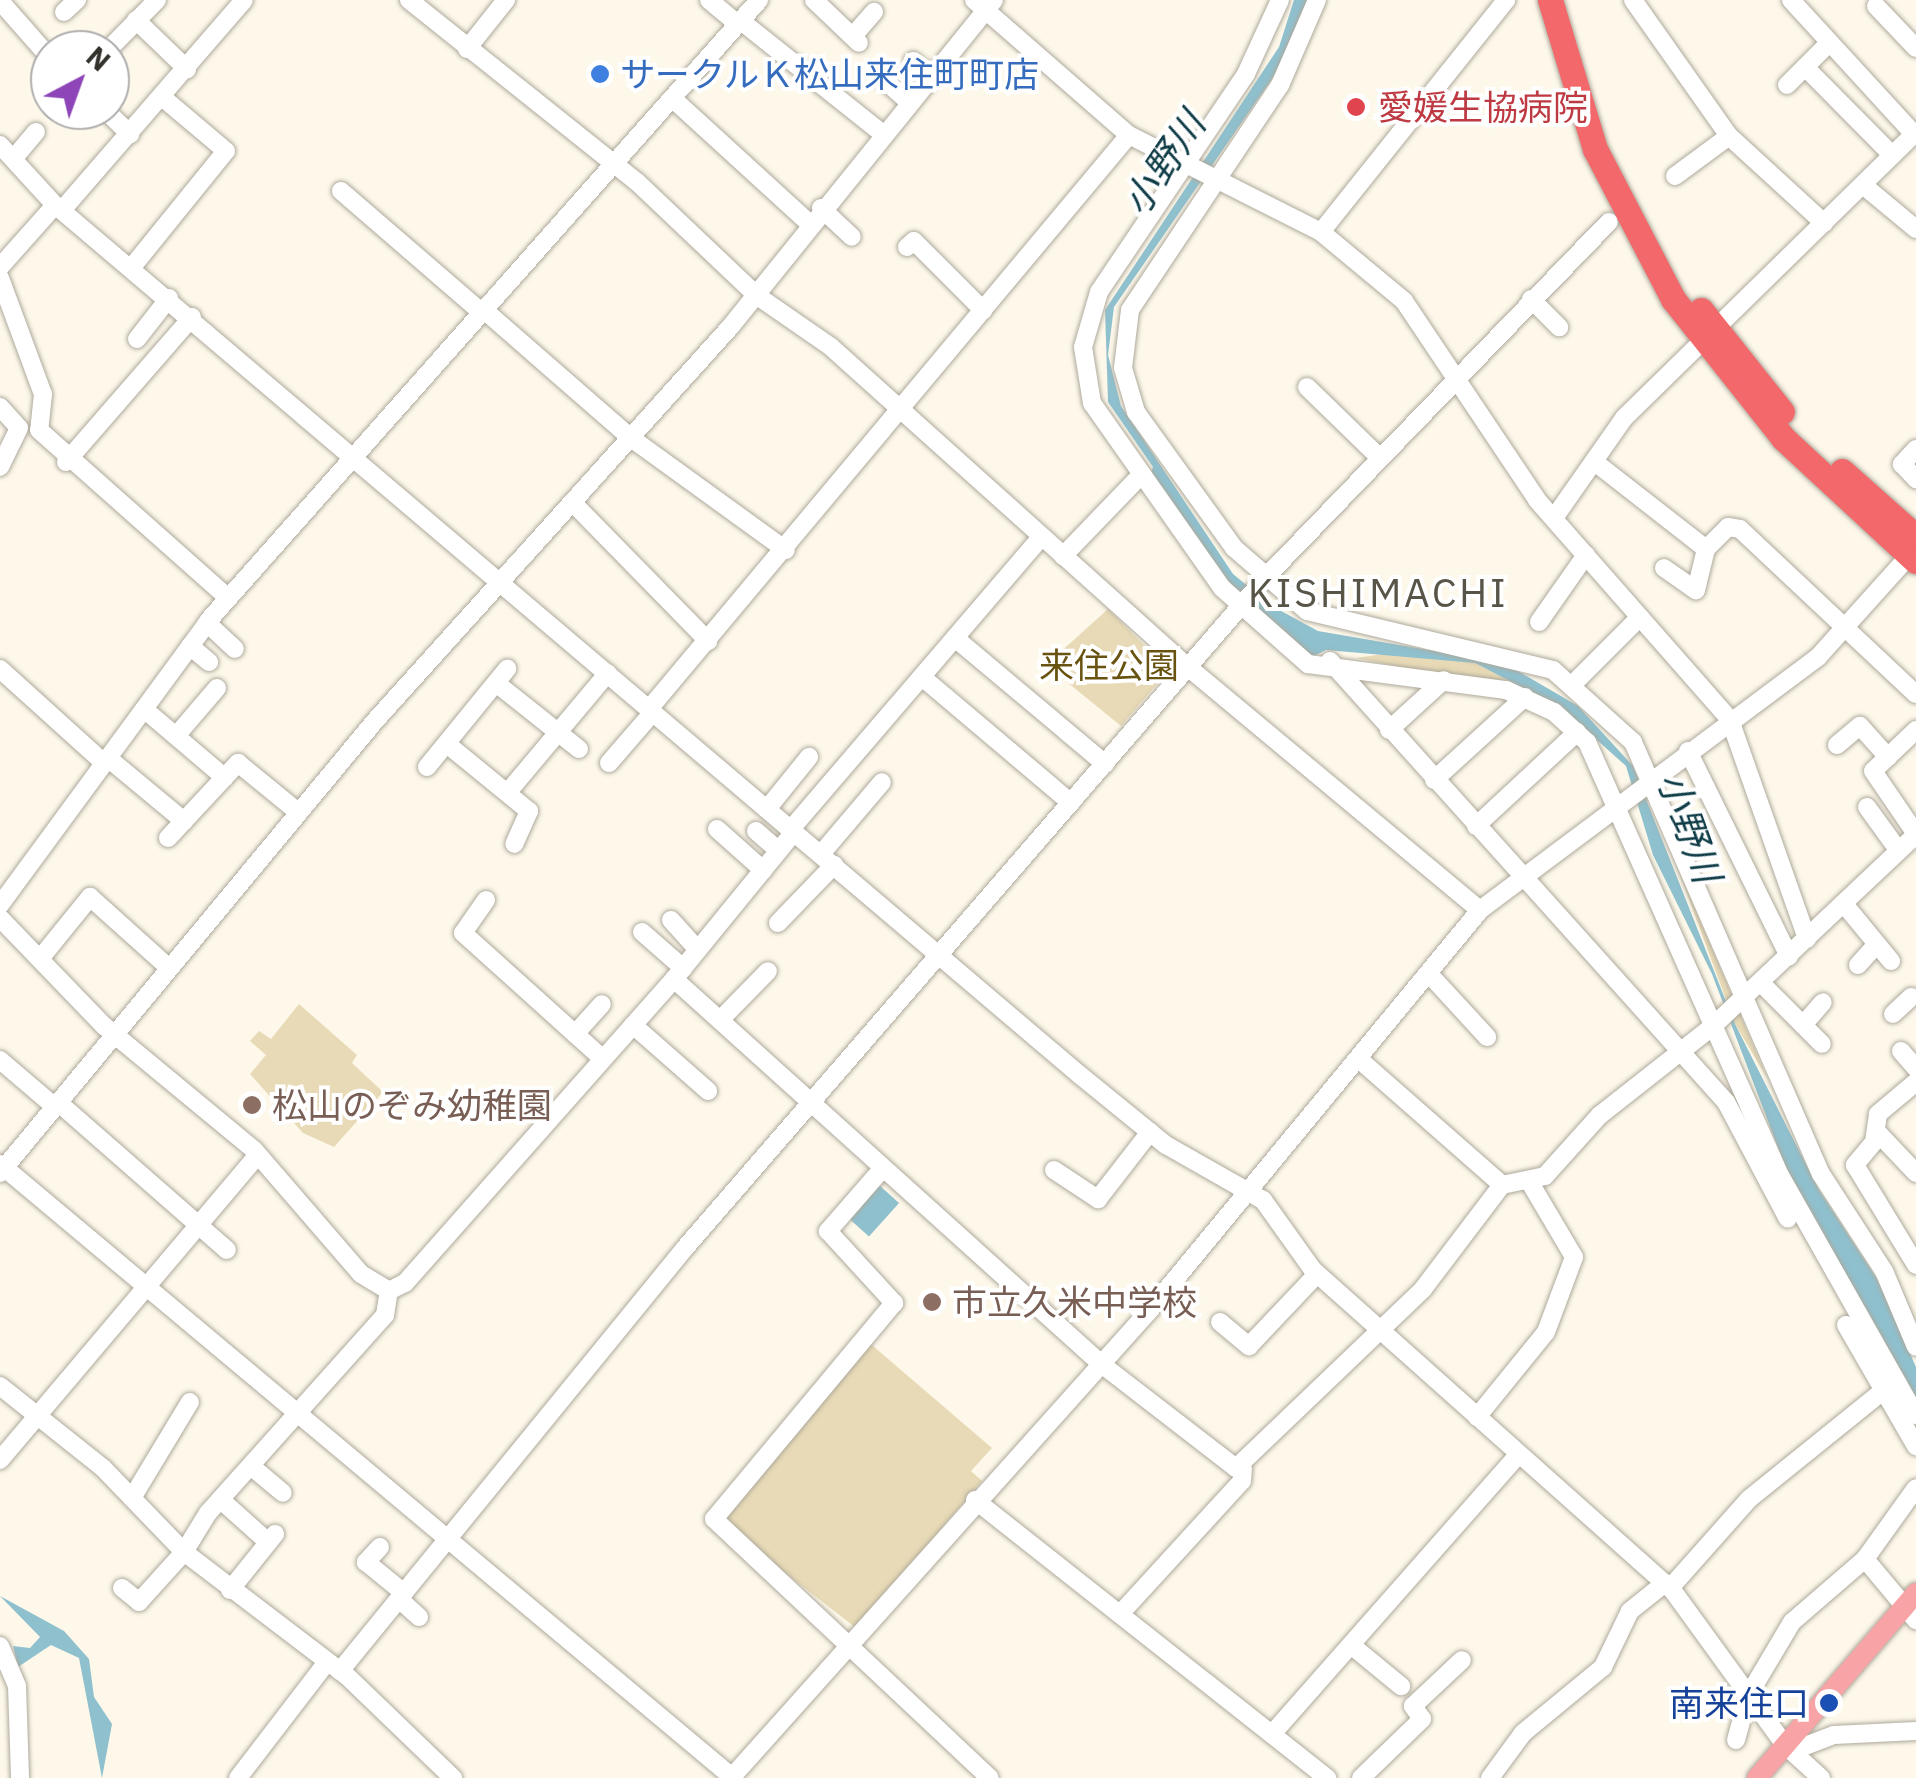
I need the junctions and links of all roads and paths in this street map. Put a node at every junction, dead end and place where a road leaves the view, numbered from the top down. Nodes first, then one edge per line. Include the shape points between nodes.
1 (157, 0) edge
2 (242, 0) edge
3 (506, 0) edge
4 (709, 0) edge
5 (760, 0) edge
6 (814, 0) edge
7 (1280, 0) edge
8 (1317, 0) edge
9 (1506, 0) edge
10 (1550, 0) edge
11 (1568, 0) edge
12 (1633, 0) edge
13 (0, 1) edge
14 (1797, 2) edge
15 (985, 3) edge
16 (421, 4) edge
17 (1875, 7) edge
18 (872, 11) edge
19 (136, 20) junction
20 (740, 22) junction
21 (127, 30) edge
22 (30, 35) edge
23 (1826, 46) junction
24 (1916, 48) edge
25 (468, 49) junction
26 (912, 61) dead end
27 (1805, 67) junction
28 (187, 69) junction
29 (931, 76) junction
30 (881, 77) dead end
31 (1787, 85) dead end
32 (162, 97) junction
33 (672, 98) junction
34 (910, 102) junction
35 (126, 130) edge
36 (36, 132) dead end
37 (1915, 133) edge
38 (130, 134) junction
39 (883, 134) junction
40 (1129, 135) junction
41 (1730, 136) junction
42 (7, 152) edge
43 (1892, 155) junction
44 (614, 163) junction
45 (1187, 165) junction
46 (1675, 176) dead end
47 (1216, 181) junction
48 (1863, 185) junction
49 (341, 191) dead end
50 (59, 207) junction
51 (815, 216) junction
52 (1608, 222) dead end
53 (1824, 224) junction
54 (1916, 229) edge
55 (1321, 232) junction
56 (852, 238) dead end
57 (907, 247) dead end
58 (0, 267) edge
59 (132, 267) junction
60 (0, 278) edge
61 (756, 295) junction
62 (169, 298) junction
63 (1531, 299) junction
64 (984, 310) junction
65 (482, 311) junction
66 (192, 318) junction
67 (1559, 327) dead end
68 (137, 339) dead end
69 (1711, 340) junction
70 (1457, 370) junction
71 (1307, 387) dead end
72 (0, 407) edge
73 (902, 409) junction
74 (631, 438) junction
75 (1916, 449) edge
76 (355, 454) junction
77 (1378, 456) junction
78 (66, 462) junction
79 (1596, 463) junction
80 (0, 467) edge
81 (1138, 478) junction
82 (1916, 478) edge
83 (574, 504) junction
84 (1554, 518) junction
85 (1042, 537) junction
86 (1706, 549) junction
87 (786, 550) junction
88 (1914, 550) edge
89 (1586, 555) junction
90 (1063, 556) junction
91 (1664, 568) dead end
92 (1263, 581) junction
93 (505, 584) junction
94 (228, 598) junction
95 (1242, 606) junction
96 (1640, 616) junction
97 (1539, 622) dead end
98 (207, 624) junction
99 (1847, 631) junction
100 (955, 638) junction
101 (708, 642) junction
102 (190, 646) junction
103 (236, 648) dead end
104 (1330, 661) junction
105 (209, 662) dead end
106 (1188, 666) junction
107 (0, 669) edge
108 (608, 674) junction
109 (922, 677) junction
110 (1444, 680) junction
111 (1574, 683) junction
112 (217, 688) dead end
113 (1916, 694) edge
114 (1525, 697) junction
115 (144, 708) junction
116 (651, 710) junction
117 (1730, 720) junction
118 (1389, 730) junction
119 (1916, 730) edge
120 (1577, 732) junction
121 (558, 733) junction
122 (176, 736) junction
123 (1840, 738) dead end
124 (447, 744) junction
125 (579, 749) dead end
126 (1688, 751) junction
127 (809, 757) dead end
128 (1888, 757) junction
129 (106, 760) junction
130 (610, 762) dead end
131 (1105, 764) junction
132 (427, 768) dead end
133 (225, 778) junction
134 (1651, 778) junction
135 (1434, 780) junction
136 (882, 782) dead end
137 (508, 792) junction
138 (1621, 800) junction
139 (1071, 803) junction
140 (767, 808) junction
141 (1867, 808) dead end
142 (298, 812) junction
143 (184, 821) junction
144 (1476, 826) junction
145 (718, 829) dead end
146 (793, 830) junction
147 (756, 831) dead end
148 (1916, 834) edge
149 (168, 838) dead end
150 (514, 844) dead end
151 (779, 851) junction
152 (1899, 851) junction
153 (827, 860) junction
154 (763, 870) junction
155 (1520, 875) junction
156 (486, 900) dead end
157 (1844, 904) junction
158 (0, 905) edge
159 (731, 909) junction
160 (1480, 910) junction
161 (0, 918) edge
162 (671, 920) dead end
163 (746, 922) dead end
164 (778, 923) dead end
165 (642, 932) dead end
166 (1808, 939) junction
167 (1877, 944) junction
168 (698, 950) junction
169 (44, 955) junction
170 (941, 955) junction
171 (1789, 956) junction
172 (1891, 961) dead end
173 (1858, 965) dead end
174 (168, 967) junction
175 (768, 971) dead end
176 (678, 974) junction
177 (1431, 976) junction
178 (1761, 983) junction
179 (1743, 999) junction
180 (1823, 1002) dead end
181 (1902, 1005) dead end
182 (722, 1019) junction
183 (1916, 1020) edge
184 (634, 1024) junction
185 (1716, 1024) junction
186 (1804, 1026) junction
187 (575, 1034) junction
188 (115, 1035) junction
189 (1487, 1037) dead end
190 (1822, 1044) dead end
191 (1901, 1050) dead end
192 (1681, 1054) junction
193 (603, 1059) junction
194 (0, 1060) edge
195 (1361, 1062) junction
196 (1915, 1081) edge
197 (708, 1090) dead end
198 (816, 1100) junction
199 (57, 1105) junction
200 (1150, 1132) junction
201 (1878, 1133) junction
202 (258, 1154) junction
203 (2, 1168) edge
204 (884, 1168) junction
205 (1054, 1170) dead end
206 (1916, 1172) edge
207 (1529, 1181) junction
208 (1502, 1185) junction
209 (1251, 1191) junction
210 (198, 1225) junction
211 (226, 1250) dead end
212 (1914, 1260) edge
213 (1317, 1274) junction
214 (1888, 1282) junction
215 (145, 1286) junction
216 (389, 1290) junction
217 (1220, 1322) dead end
218 (1380, 1330) junction
219 (1916, 1347) edge
220 (1100, 1363) junction
221 (0, 1386) edge
222 (1883, 1391) junction
223 (190, 1402) dead end
224 (296, 1414) junction
225 (36, 1415) junction
226 (1916, 1416) edge
227 (1477, 1418) junction
228 (1916, 1446) edge
229 (1518, 1454) junction
230 (0, 1460) edge
231 (252, 1467) junction
232 (1243, 1468) junction
233 (1916, 1488) edge
234 (283, 1493) dead end
235 (132, 1498) junction
236 (221, 1500) junction
237 (975, 1500) junction
238 (447, 1541) junction
239 (380, 1547) dead end
240 (184, 1552) junction
241 (1865, 1559) junction
242 (1667, 1586) junction
243 (122, 1588) dead end
244 (230, 1590) junction
245 (401, 1596) junction
246 (1912, 1606) edge
247 (1120, 1614) junction
248 (420, 1617) dead end
249 (851, 1639) junction
250 (1351, 1645) junction
251 (0, 1646) edge
252 (1462, 1660) dead end
253 (333, 1667) junction
254 (1401, 1686) dead end
255 (1748, 1696) junction
256 (1916, 1731) edge
257 (1272, 1734) junction
258 (1736, 1740) dead end
259 (1789, 1748) junction
260 (249, 1774) edge
261 (20, 1778) edge
262 (453, 1778) edge
263 (731, 1778) edge
264 (990, 1778) edge
265 (1327, 1778) edge
266 (1361, 1778) edge
267 (1490, 1778) edge
268 (1756, 1778) edge
269 (1821, 1778) edge

1 - 19 street
2 - 28 street
3 - 25 street
4 - 20 street
5 - 20 street
6 - 18 street via 856,40
7 - 45 street via 1246,74
8 - 47 street via 1280,85
9 - 55 street
10 - 69 highway via 1610,186
11 - 69 highway via 1625,176
12 - 41 street
13 - 22 street
14 - 23 street
15 - 29 street
15 - 40 street
16 - 25 street
17 - 24 street
19 - 21 street
19 - 28 street
20 - 33 street
20 - 39 street
23 - 27 street
23 - 37 street
25 - 44 street
26 - 29 street
27 - 31 street
27 - 43 street
28 - 32 street
29 - 34 street
30 - 34 street
32 - 38 street
32 - 59 street via 226,151
33 - 44 street
33 - 51 street
34 - 39 street
35 - 38 street
36 - 42 street
37 - 43 street
38 - 50 street
39 - 51 street
40 - 45 street
40 - 64 street
41 - 46 street
41 - 53 street
42 - 50 street
43 - 48 street
44 - 61 street
44 - 65 street
45 - 47 street
45 - 81 street via 1088,318 1092,403
47 - 55 street
47 - 92 street via 1130,310 1123,368 1144,424
48 - 53 street
48 - 54 street
49 - 65 street
50 - 58 street
50 - 59 street
51 - 56 street
51 - 61 street
52 - 63 street
53 - 69 street
55 - 70 street via 1404,301
57 - 64 street via 914,240
59 - 62 street
60 - 78 street via 43,394 36,424
61 - 73 street
61 - 74 street
62 - 66 street
62 - 68 street
63 - 67 street
63 - 70 street
64 - 73 street
65 - 74 street
65 - 76 street
66 - 76 street
66 - 78 street
69 - 79 street via 1624,418
69 - 88 highway via 1784,438
70 - 77 street
70 - 84 street
71 - 77 street
72 - 80 street via 19,428
73 - 85 street
73 - 87 street
74 - 83 street
74 - 87 street
75 - 82 street via 1902,464
76 - 93 street
76 - 94 street
77 - 92 street
78 - 94 street
79 - 84 street
79 - 86 street
81 - 90 street
81 - 95 street
83 - 93 street
83 - 101 street
84 - 89 street
85 - 90 street
85 - 100 street
86 - 91 street via 1696,590
86 - 99 street via 1728,527 1740,530
87 - 101 street
88 - 99 street
89 - 96 street
89 - 97 street
90 - 106 street
92 - 95 street
92 - 111 street via 1342,625 1522,658
93 - 108 street
93 - 142 street
94 - 98 street
95 - 104 street via 1308,664
95 - 106 street
96 - 111 street
96 - 117 street
98 - 102 street
98 - 103 street
99 - 113 street
99 - 117 street
100 - 109 street
100 - 131 street
101 - 116 street
102 - 105 street
102 - 115 street
104 - 110 street
104 - 118 street
106 - 131 street
106 - 160 street
107 - 129 street
108 - 116 street
108 - 121 street
109 - 139 street
109 - 146 street
110 - 114 street
110 - 118 street
111 - 134 street via 1621,727
112 - 122 street
114 - 120 street
114 - 135 street
115 - 122 street
115 - 129 street
116 - 130 street
116 - 140 street
117 - 126 street
117 - 166 street
118 - 135 street
119 - 128 street
120 - 138 street
120 - 144 street
121 - 124 street via 502,676
121 - 125 street
121 - 137 street
122 - 133 street
123 - 128 street via 1860,726
124 - 132 street
124 - 137 street
126 - 134 street
126 - 171 street
127 - 140 street
128 - 148 street via 1873,771
129 - 143 street
129 - 158 street
131 - 139 street
133 - 142 street via 238,763
133 - 143 street
134 - 138 street
134 - 179 street
135 - 144 street
136 - 153 street
137 - 150 street via 530,811
138 - 155 street
138 - 185 street
139 - 170 street
140 - 146 street
141 - 152 street
142 - 174 street
143 - 149 street
144 - 155 street
145 - 154 street
146 - 151 street
146 - 153 street
147 - 151 street
148 - 152 street
151 - 154 street
152 - 157 street
153 - 164 street
153 - 170 street
154 - 159 street
155 - 160 street
155 - 192 street
156 - 187 street via 463,933
157 - 166 street
157 - 167 street
159 - 163 street
159 - 168 street
160 - 177 street
161 - 169 street
162 - 168 street
165 - 176 street
166 - 171 street
167 - 172 street
167 - 173 street
168 - 176 street
169 - 174 street via 90,897
169 - 188 street
170 - 198 street
170 - 200 street
171 - 178 street
174 - 188 street
175 - 182 street
176 - 182 street
176 - 184 street
177 - 189 street
177 - 195 street
178 - 179 street
178 - 186 street
179 - 185 street
179 - 214 street via 1820,1174
180 - 186 street
181 - 183 street
182 - 198 street
184 - 187 street via 612,1006
184 - 193 street
184 - 197 street
185 - 192 street
185 - 226 street via 1829,1272
186 - 190 street
187 - 193 street
188 - 199 street
188 - 202 street
191 - 196 street
192 - 207 street
192 - 222 street via 1732,1111
193 - 216 street via 406,1283
194 - 199 street
195 - 208 street
195 - 209 street
196 - 201 street via 1878,1114
198 - 204 street
198 - 238 street
199 - 203 street
199 - 210 street
200 - 205 street via 1098,1199
200 - 209 street
201 - 206 street
201 - 212 street via 1856,1172
202 - 210 street
202 - 216 street via 361,1274
203 - 215 street
204 - 220 street
204 - 249 street via 828,1231 894,1303 714,1512
207 - 208 street
207 - 227 street via 1574,1257 1546,1332
208 - 218 street via 1432,1278
209 - 213 street
209 - 220 street
210 - 211 street
210 - 215 street
212 - 214 street
213 - 217 street via 1248,1346
213 - 218 street
214 - 219 street
215 - 224 street
215 - 225 street
216 - 224 street via 385,1314
218 - 227 street
218 - 232 street
220 - 232 street
220 - 237 street
221 - 225 street
222 - 228 street
222 - 242 street via 1750,1500
223 - 235 street
224 - 231 street
224 - 238 street
225 - 230 street
225 - 235 street
227 - 229 street
229 - 242 street
229 - 250 street
231 - 234 street
231 - 236 street
232 - 247 street via 1242,1482
233 - 241 street
235 - 240 street
236 - 240 street
236 - 244 street via 271,1538
237 - 247 street
237 - 249 street
238 - 245 street
238 - 263 street
239 - 245 street via 366,1562
240 - 243 street via 139,1602
240 - 244 street
241 - 246 street
241 - 255 street via 1801,1611
242 - 255 street
242 - 267 street via 1630,1611 1603,1666 1523,1733
244 - 253 street
245 - 248 street
245 - 253 street
246 - 259 main road
247 - 257 street
249 - 263 street
249 - 264 street
250 - 254 street
250 - 257 street
251 - 261 street via 18,1686
252 - 266 street via 1414,1706 1422,1719
253 - 260 street
253 - 262 street
255 - 258 street
255 - 259 street
256 - 259 street via 1834,1735
257 - 265 street
259 - 268 main road
259 - 269 street

